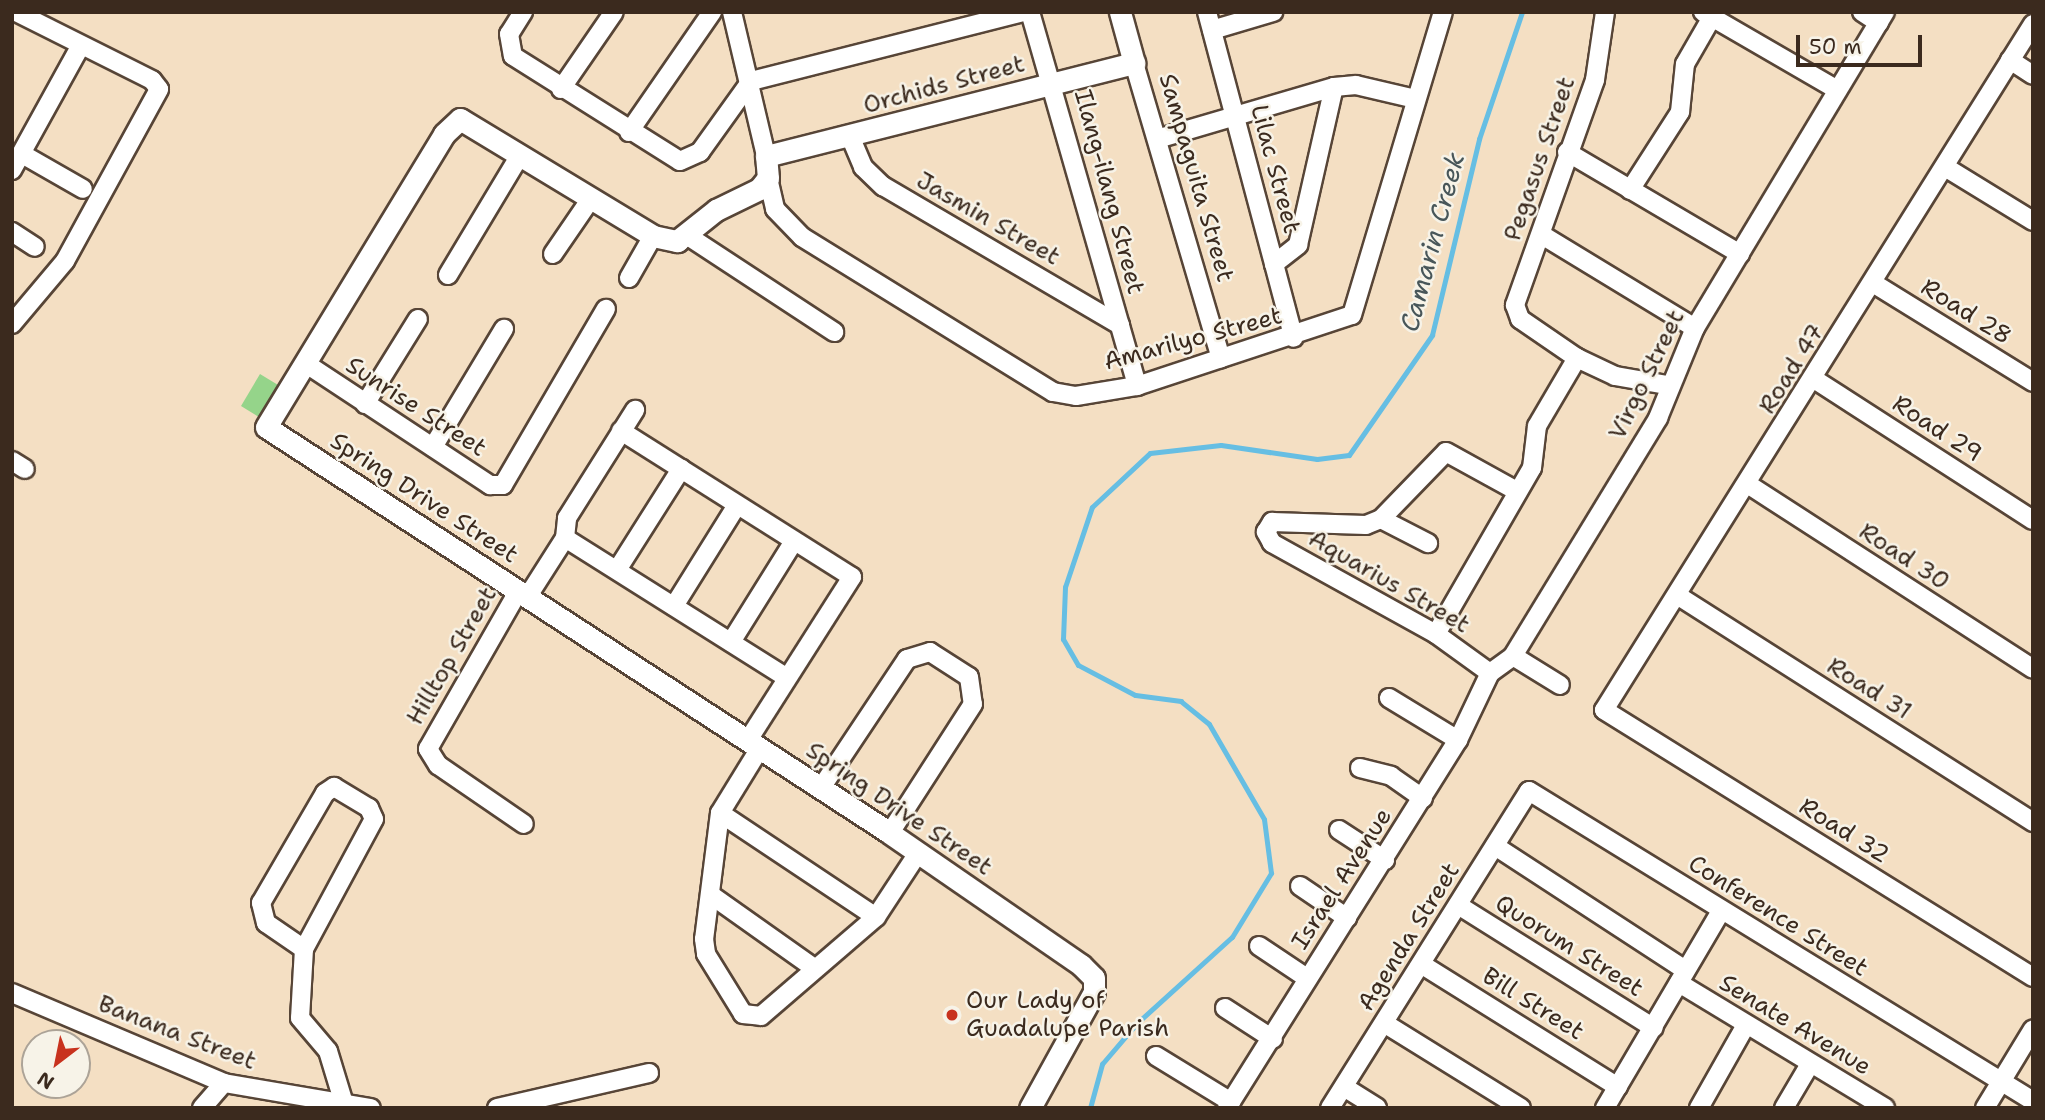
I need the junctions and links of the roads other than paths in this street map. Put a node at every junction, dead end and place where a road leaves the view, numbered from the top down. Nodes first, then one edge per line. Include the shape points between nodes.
1 (16, 12) edge
2 (523, 12) edge
3 (614, 12) edge
4 (712, 12) edge
5 (732, 12) edge
6 (1023, 12) edge
7 (1030, 12) edge
8 (1120, 12) edge
9 (1273, 12) edge
10 (1443, 12) edge
11 (1605, 12) edge
12 (1862, 12) edge
13 (1708, 15) edge
14 (1882, 17) edge
15 (1210, 21) edge
16 (2033, 24) edge
17 (80, 47) junction
18 (2010, 61) junction
19 (1134, 63) junction
20 (2033, 75) edge
21 (751, 81) junction
22 (1054, 83) junction
23 (1335, 87) junction
24 (561, 89) junction
25 (1836, 89) junction
26 (1415, 99) junction
27 (1236, 114) junction
28 (629, 132) junction
29 (850, 136) junction
30 (1157, 139) junction
31 (1567, 152) junction
32 (22, 154) junction
33 (520, 155) junction
34 (766, 156) junction
35 (1945, 167) junction
36 (12, 170) edge
37 (768, 178) junction
38 (83, 190) dead end
39 (1630, 190) junction
40 (590, 200) junction
41 (2033, 221) edge
42 (12, 232) edge
43 (1542, 235) junction
44 (653, 236) junction
45 (688, 236) junction
46 (35, 247) dead end
47 (553, 254) dead end
48 (1740, 254) junction
49 (1274, 264) junction
50 (448, 275) dead end
51 (629, 278) dead end
52 (1873, 283) junction
53 (606, 309) dead end
54 (418, 319) dead end
55 (12, 324) edge
56 (1120, 325) junction
57 (1695, 328) junction
58 (504, 329) dead end
59 (834, 332) dead end
60 (1294, 338) junction
61 (1221, 358) junction
62 (1577, 358) junction
63 (305, 363) junction
64 (1814, 379) junction
65 (2033, 382) edge
66 (1667, 385) junction
67 (1137, 386) junction
68 (365, 404) junction
69 (635, 410) dead end
70 (621, 431) junction
71 (433, 447) junction
72 (681, 469) junction
73 (1749, 485) junction
74 (1517, 491) junction
75 (737, 505) junction
76 (1381, 519) junction
77 (2033, 520) edge
78 (565, 538) junction
79 (794, 541) junction
80 (1428, 543) dead end
81 (617, 570) junction
82 (524, 593) junction
83 (1680, 597) junction
84 (674, 606) junction
85 (1436, 634) junction
86 (730, 642) junction
87 (1513, 656) junction
88 (2033, 669) edge
89 (1490, 673) junction
90 (787, 678) junction
91 (1560, 685) dead end
92 (1389, 698) dead end
93 (1630, 727) joint
94 (1458, 740) junction
95 (754, 744) junction
96 (1360, 768) dead end
97 (821, 788) junction
98 (1529, 791) joint
99 (1423, 798) junction
100 (720, 813) junction
101 (2033, 822) edge
102 (524, 824) dead end
103 (1339, 830) dead end
104 (890, 833) junction
105 (1495, 846) junction
106 (918, 853) junction
107 (1385, 860) junction
108 (1300, 886) dead end
109 (711, 895) junction
110 (1458, 905) junction
111 (1721, 911) junction
112 (876, 917) junction
113 (1347, 918) junction
114 (1259, 946) dead end
115 (304, 949) junction
116 (1421, 964) junction
117 (814, 968) junction
118 (1682, 976) junction
119 (2033, 977) edge
120 (1307, 978) junction
121 (12, 993) edge
122 (1225, 1008) dead end
123 (1384, 1023) junction
124 (1746, 1025) junction
125 (1654, 1028) junction
126 (2033, 1029) edge
127 (1273, 1039) junction
128 (1156, 1056) dead end
129 (1810, 1064) junction
130 (649, 1073) dead end
131 (2001, 1082) junction
132 (224, 1083) junction
133 (1344, 1087) junction
134 (1618, 1087) junction
135 (2033, 1101) edge
136 (1229, 1105) edge
137 (345, 1107) edge
138 (202, 1108) edge
139 (371, 1108) edge
140 (497, 1108) edge
141 (1030, 1108) edge
142 (1330, 1108) edge
143 (1377, 1108) edge
144 (1521, 1108) edge
145 (1605, 1108) edge
146 (1699, 1108) edge
147 (1784, 1108) edge
148 (1885, 1108) edge
149 (1985, 1108) edge

1 - 17 street
2 - 24 street via 508,46
3 - 24 street
4 - 28 street
5 - 21 street, Amarilyo Street
6 - 21 street
7 - 22 street, Ilang-ilang Street
8 - 19 street, Sampaguita Street
9 - 15 street
10 - 26 street, Amarilyo Street
11 - 31 street, Pegasus Street via 1595,80
12 - 14 street
13 - 25 street
13 - 39 street via 1685,64 1680,112
14 - 25 street, Virgo Street
15 - 27 street, Lilac Street
16 - 18 street, Road 47
17 - 32 street
17 - 55 street via 152,79 159,89 65,261
18 - 20 street
18 - 35 street, Road 47
19 - 22 street, Orchids Street
19 - 30 street, Sampaguita Street
21 - 28 street via 700,152 680,161
21 - 34 street, Amarilyo Street
22 - 29 street, Orchids Street
22 - 56 street, Ilang-ilang Street
23 - 26 street via 1356,85
23 - 27 street
23 - 49 street via 1298,245
24 - 28 street
25 - 48 street, Virgo Street
26 - 60 street, Amarilyo Street via 1357,306 1345,321
27 - 30 street
27 - 49 street, Lilac Street
29 - 34 street, Orchids Street
29 - 56 street, Jasmin Street via 863,167 883,186
30 - 61 street, Sampaguita Street
31 - 39 street
31 - 43 street, Pegasus Street
32 - 36 street
32 - 38 street
33 - 40 street, Spring Drive Street
33 - 50 street
33 - 63 street, Spring Drive Street via 471,123 453,123
34 - 37 street, Amarilyo Street
35 - 41 street
35 - 52 street, Road 47
37 - 45 street via 751,196 716,210
37 - 67 street, Amarilyo Street via 775,209 802,237 1054,392 1076,396
39 - 48 street
40 - 44 street, Spring Drive Street
40 - 47 street
42 - 46 street
43 - 57 street
43 - 62 street, Pegasus Street via 1515,295 1520,319
44 - 45 street via 666,242
44 - 51 street
45 - 59 street
48 - 57 street, Virgo Street
49 - 60 street, Lilac Street
52 - 64 street, Road 47
52 - 65 street, Road 28
53 - 71 street, Sunrise Street via 503,485 490,485
54 - 68 street
56 - 67 street, Ilang-ilang Street
57 - 66 street, Virgo Street
58 - 71 street
60 - 61 street, Amarilyo Street
61 - 67 street, Amarilyo Street
62 - 66 street via 1615,376
62 - 74 street via 1537,426 1532,468
63 - 68 street, Sunrise Street
63 - 82 street, Spring Drive Street via 265,428
64 - 73 street, Road 47
64 - 77 street, Road 29
66 - 87 street, Virgo Street via 1658,418
68 - 71 street, Sunrise Street
69 - 70 street
70 - 72 street
70 - 78 street via 567,518
72 - 75 street
72 - 81 street
73 - 83 street, Road 47
73 - 88 street, Road 30
74 - 76 street via 1446,452
74 - 85 street
75 - 79 street
75 - 84 street
76 - 80 street
76 - 85 street, Aquarius Street via 1366,525 1272,522 1266,532 1272,543
78 - 81 street
78 - 82 street
79 - 86 street
79 - 90 street via 852,577
81 - 84 street
82 - 95 street, Spring Drive Street
82 - 102 street, Hilltop Street via 428,749 438,765
83 - 93 street, Road 47 via 1604,710
83 - 101 street, Road 31
84 - 86 street
85 - 89 street, Aquarius Street
86 - 90 street
87 - 89 street, Virgo Street
87 - 91 street
89 - 94 street, Israel Avenue
90 - 95 street
92 - 94 street
93 - 119 street, Road 32
94 - 99 street, Israel Avenue
95 - 97 street, Spring Drive Street
95 - 100 street
96 - 99 street via 1391,776
97 - 104 street, Spring Drive Street
97 - 104 street via 907,659 930,652 969,677 973,704
98 - 105 street, Agenda Street
98 - 111 street, Conference Street
99 - 107 street, Israel Avenue
100 - 109 street
100 - 112 street
103 - 107 street
104 - 106 street, Spring Drive Street
105 - 110 street, Agenda Street
105 - 118 street
106 - 112 street
106 - 141 street, Spring Drive Street via 1048,940 1094,978 1094,992
107 - 113 street, Israel Avenue
108 - 113 street
109 - 117 street
109 - 117 street via 706,954 743,1014 761,1016
110 - 116 street, Agenda Street
110 - 125 street, Quorum Street
111 - 118 street, Senate Avenue
111 - 131 street, Conference Street
112 - 117 street
113 - 120 street, Israel Avenue
114 - 120 street
115 - 115 street via 266,923 261,903 325,793 334,787 369,808 374,818
115 - 137 street via 300,1018 328,1051
116 - 123 street, Agenda Street
116 - 134 street, Bill Street
118 - 124 street, Senate Avenue
118 - 125 street, Senate Avenue
120 - 127 street, Israel Avenue
121 - 132 street, Banana Street
122 - 127 street
123 - 133 street, Agenda Street
123 - 144 street
124 - 129 street, Senate Avenue
124 - 146 street
125 - 134 street, Senate Avenue
126 - 131 street
127 - 136 street, Israel Avenue
128 - 136 street
129 - 147 street
129 - 148 street, Senate Avenue
130 - 140 street
131 - 135 street, Conference Street
131 - 149 street
132 - 137 street, Banana Street
132 - 138 street
133 - 142 street, Agenda Street
133 - 143 street
134 - 145 street, Senate Avenue
137 - 139 street, Banana Street

